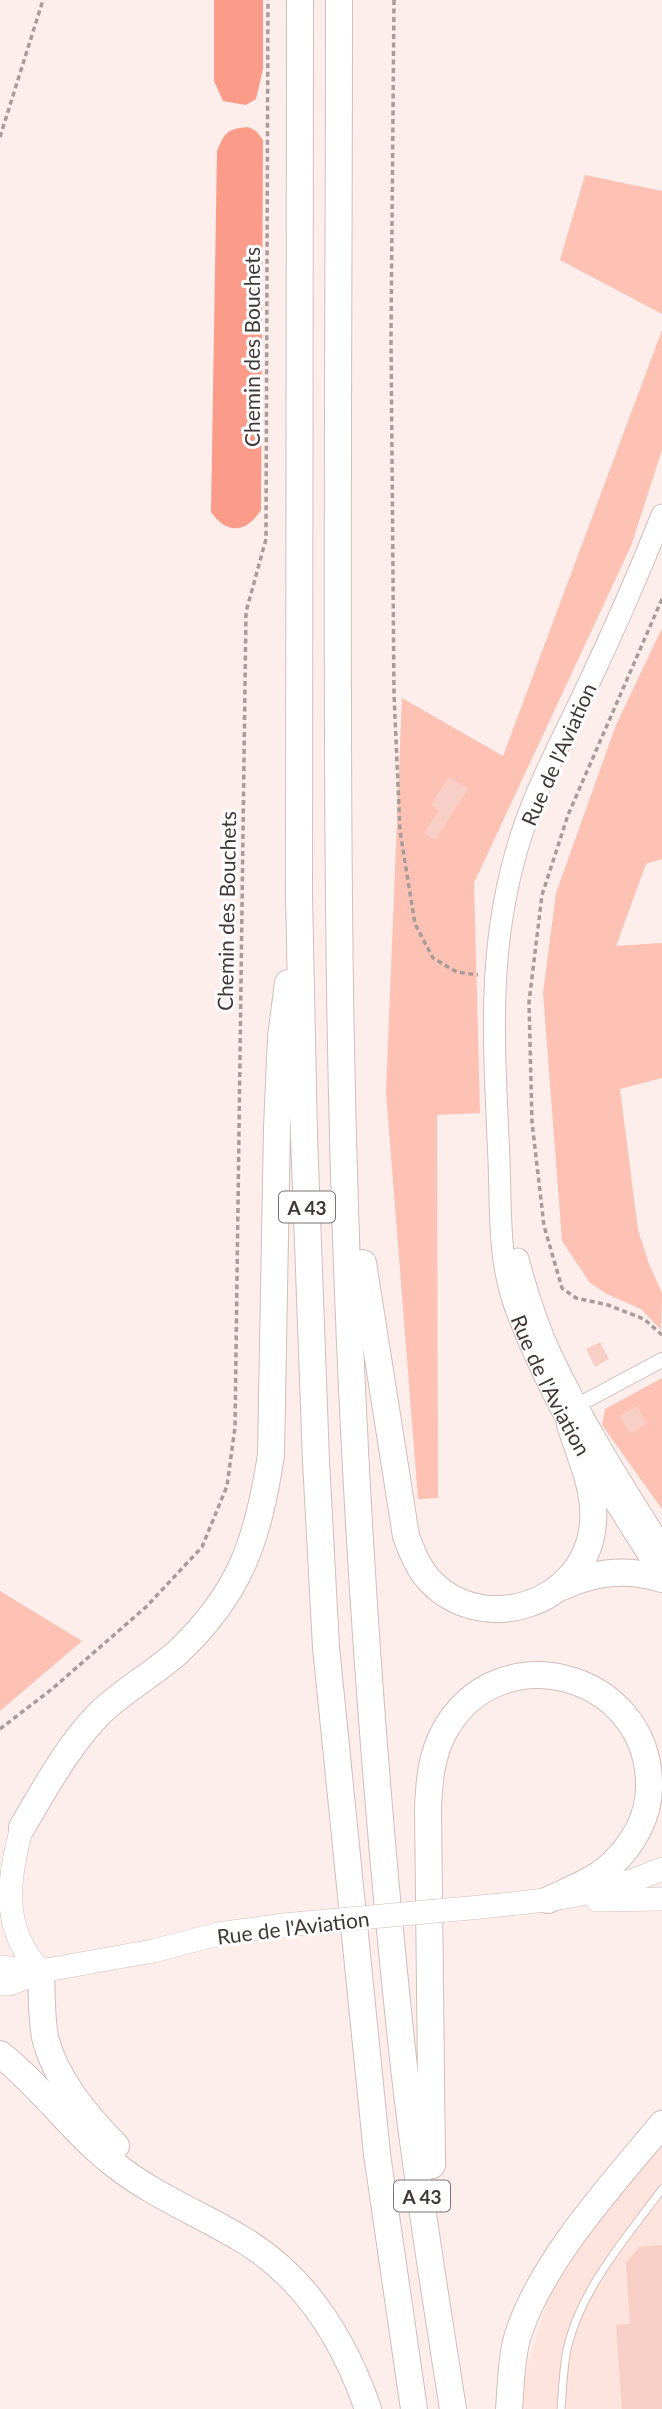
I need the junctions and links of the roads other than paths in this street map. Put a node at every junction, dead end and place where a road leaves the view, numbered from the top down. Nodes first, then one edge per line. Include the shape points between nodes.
1 (300, 0) edge
2 (339, 0) edge
3 (662, 515) edge
4 (299, 895) junction
5 (343, 1130) junction
6 (500, 1172) junction
7 (662, 1360) edge
8 (574, 1415) junction
9 (662, 1547) edge
10 (662, 1577) edge
11 (560, 1588) junction
12 (22, 1826) junction
13 (0, 1854) edge
14 (662, 1869) edge
15 (662, 1899) edge
16 (548, 1900) junction
17 (0, 1967) edge
18 (41, 1971) junction
19 (0, 1984) edge
20 (0, 2054) edge
21 (662, 2124) edge
22 (662, 2189) edge
23 (184, 2207) junction
24 (434, 2289) junction
25 (368, 2409) edge
26 (414, 2409) edge
27 (453, 2409) edge
28 (509, 2409) edge
29 (561, 2409) edge

1 - 4 highway, A 43
2 - 5 highway, A 43
3 - 6 street, Rue de l'Aviation via 536,795 504,901 494,976
4 - 12 highway via 281,1037 271,1455 263,1508 246,1560 215,1613 176,1654 101,1712 61,1761
4 - 26 highway, A 43 via 304,1135 326,1647 377,2154
5 - 11 highway via 392,1456 406,1536 417,1563 443,1592 479,1608 517,1608
5 - 24 highway, A 43 via 356,1464 379,1810 403,2050
6 - 8 street, Rue de l'Aviation via 532,1308
6 - 8 street, Rue de l'Aviation via 500,1238 514,1303 548,1383
7 - 8 street
8 - 9 street, Rue de l'Aviation
8 - 10 street, Rue de l'Aviation
8 - 11 highway via 593,1525 582,1560
10 - 11 highway via 619,1571
12 - 13 main road
12 - 18 main road via 10,1874 12,1911 19,1937
14 - 16 main road, Rue de l'Aviation via 628,1884
15 - 16 main road, Rue de l'Aviation
16 - 18 main road, Rue de l'Aviation, bridge via 229,1932
16 - 24 highway via 588,1881 630,1844 648,1802 649,1771 637,1733 610,1700 577,1681 542,1674 505,1681 463,1706 444,1733 430,1774
17 - 18 main road, Rue de l'Aviation
18 - 19 main road, Rue de l'Aviation
18 - 23 highway via 46,2039 63,2078 113,2143
20 - 23 highway via 105,2158
21 - 28 highway via 539,2283 517,2337
22 - 29 lane via 580,2311 568,2346
23 - 25 highway via 254,2246 307,2294 342,2346
24 - 27 highway, A 43

